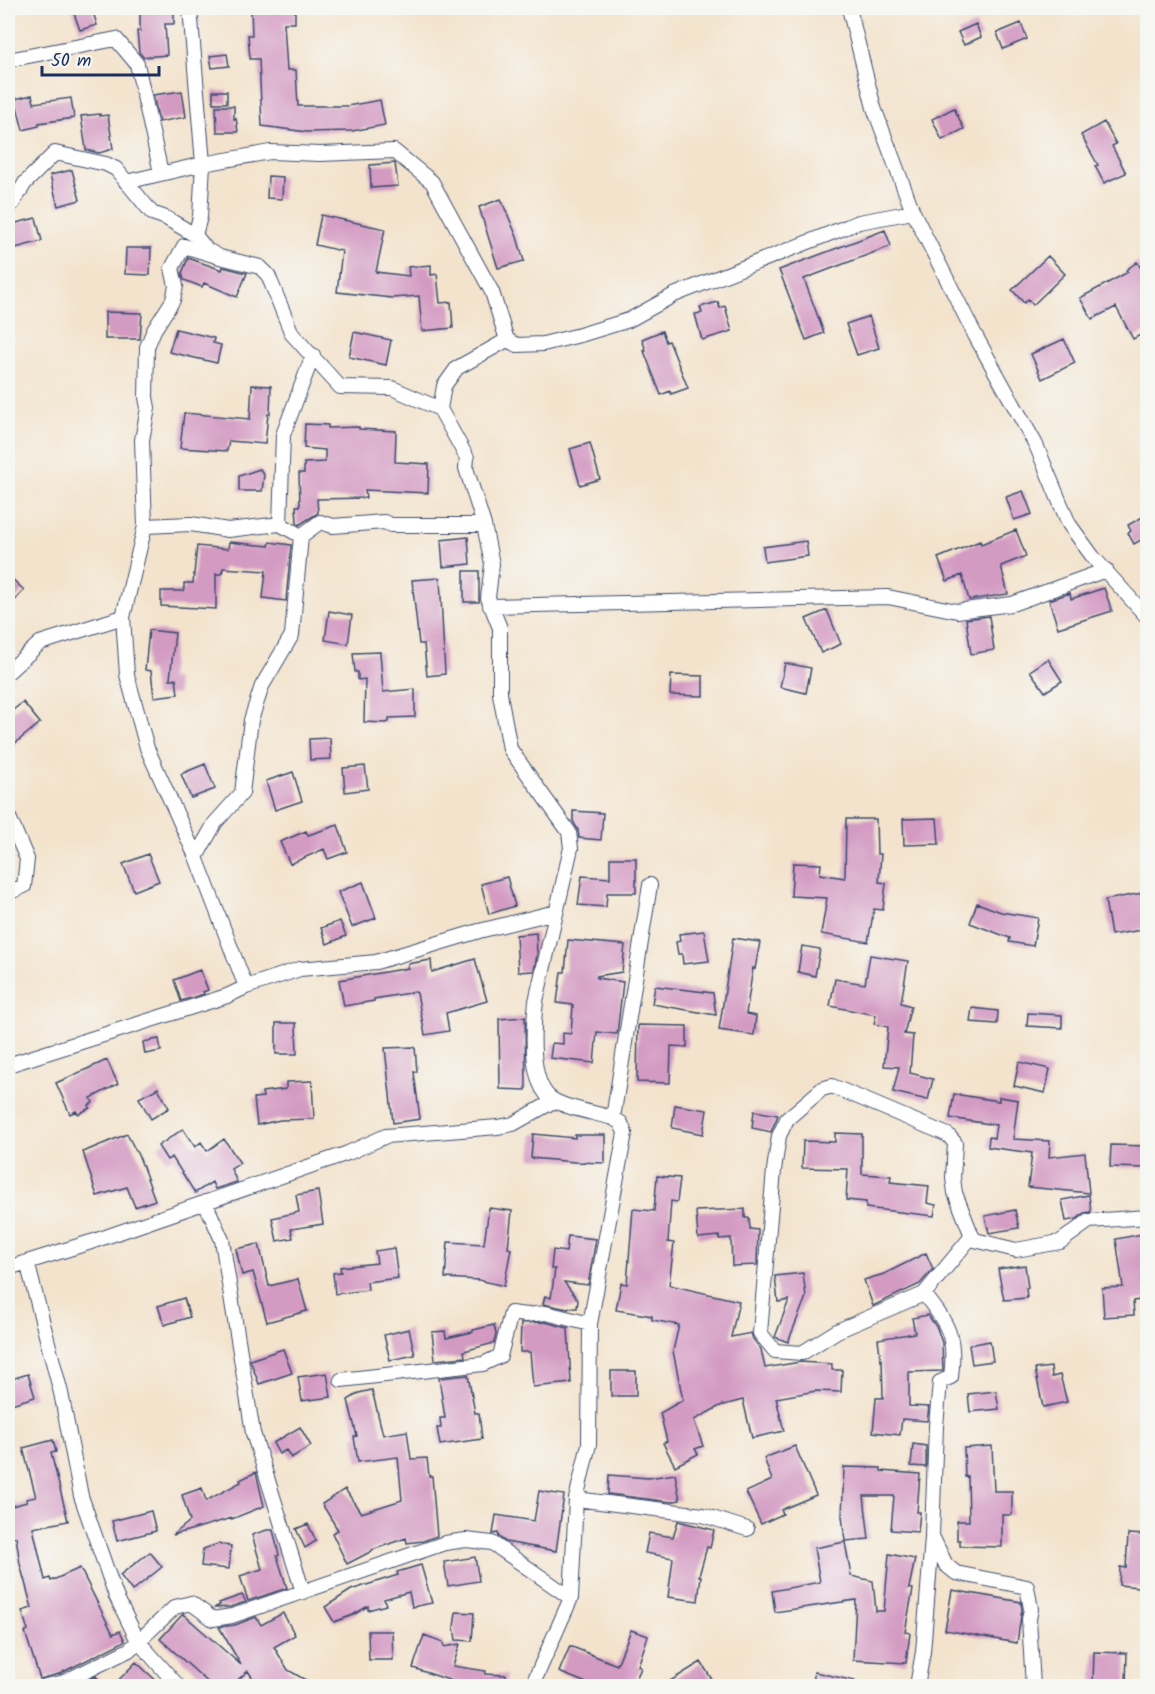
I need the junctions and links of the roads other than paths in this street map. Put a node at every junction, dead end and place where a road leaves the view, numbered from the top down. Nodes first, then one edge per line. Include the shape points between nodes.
1 (190, 8) edge
2 (849, 8) edge
3 (8, 60) edge
4 (202, 164) junction
5 (161, 173) junction
6 (126, 182) junction
7 (8, 204) edge
8 (913, 212) junction
9 (195, 235) junction
10 (220, 257) junction
11 (507, 340) junction
12 (313, 355) junction
13 (440, 409) junction
14 (280, 524) junction
15 (484, 525) junction
16 (145, 526) junction
17 (301, 536) junction
18 (1106, 570) junction
19 (490, 606) junction
20 (123, 617) junction
21 (1148, 618) edge
22 (8, 672) edge
23 (8, 815) edge
24 (196, 857) junction
25 (650, 885) dead end
26 (8, 893) edge
27 (556, 912) junction
28 (246, 987) junction
29 (8, 1065) edge
30 (554, 1101) junction
31 (613, 1118) junction
32 (205, 1202) junction
33 (1148, 1216) edge
34 (972, 1236) junction
35 (27, 1262) junction
36 (8, 1268) edge
37 (924, 1294) junction
38 (590, 1324) junction
39 (341, 1380) dead end
40 (576, 1499) junction
41 (747, 1529) dead end
42 (932, 1536) junction
43 (303, 1592) junction
44 (571, 1598) junction
45 (138, 1641) junction
46 (46, 1686) edge
47 (177, 1686) edge
48 (532, 1686) edge
49 (917, 1686) edge
50 (1033, 1686) edge

1 - 4 street
2 - 8 street via 874,108
3 - 5 street via 116,39 137,64
4 - 5 street
4 - 9 street via 200,217
4 - 11 street via 270,152 394,152 432,183 492,292
5 - 6 street
6 - 7 street via 106,164 55,153
6 - 9 street via 152,213
8 - 11 street via 859,222 674,294 628,320 580,336 543,344 517,345
8 - 18 street via 1036,445 1070,524
9 - 10 street via 207,250
10 - 12 street via 260,267 268,275 292,334
10 - 16 street via 184,246 172,268 176,286 173,300 147,347 148,408 142,440
11 - 13 street via 457,368 444,386
12 - 13 street via 340,387 392,388
12 - 14 street via 283,435
13 - 15 street via 467,458 466,468
14 - 16 street via 228,530 191,524
14 - 17 street
15 - 17 street via 384,522 333,526 320,522
15 - 19 street via 492,564
16 - 20 street
17 - 24 street via 291,635 262,686 251,720 242,793 216,823
18 - 19 street via 1012,604 957,611 888,597
18 - 21 street
19 - 27 street via 500,628 500,694 510,749 569,832 571,848
20 - 22 street via 40,643
20 - 24 street via 127,675 147,748
23 - 26 street via 27,859 24,886
24 - 28 street
25 - 31 street
27 - 28 street via 376,962 300,969
27 - 30 street via 533,1021 537,1077 543,1091
28 - 29 street
30 - 31 street
30 - 32 street via 513,1124 386,1136
31 - 38 street via 621,1123 625,1133
32 - 35 street
32 - 43 street via 222,1240 254,1433
33 - 34 street via 1089,1221 1060,1242 1016,1250
34 - 37 street
34 - 37 street via 955,1193 956,1143 948,1135 832,1086 822,1089 787,1119 779,1136 774,1170 760,1333 775,1351 802,1353 837,1331
35 - 36 street
35 - 45 street via 61,1393 81,1496 116,1596
37 - 42 street via 945,1319 953,1344 951,1377 940,1382
38 - 39 street via 546,1313 511,1313 501,1356 483,1364
38 - 40 street via 589,1444
40 - 41 street via 703,1515
40 - 44 street
42 - 49 street
42 - 50 street via 946,1565 956,1573 1027,1587
43 - 44 street via 445,1543 466,1540 492,1543
43 - 45 street via 213,1619 191,1603 175,1607
44 - 48 street
45 - 46 street via 129,1650 62,1683
45 - 47 street

